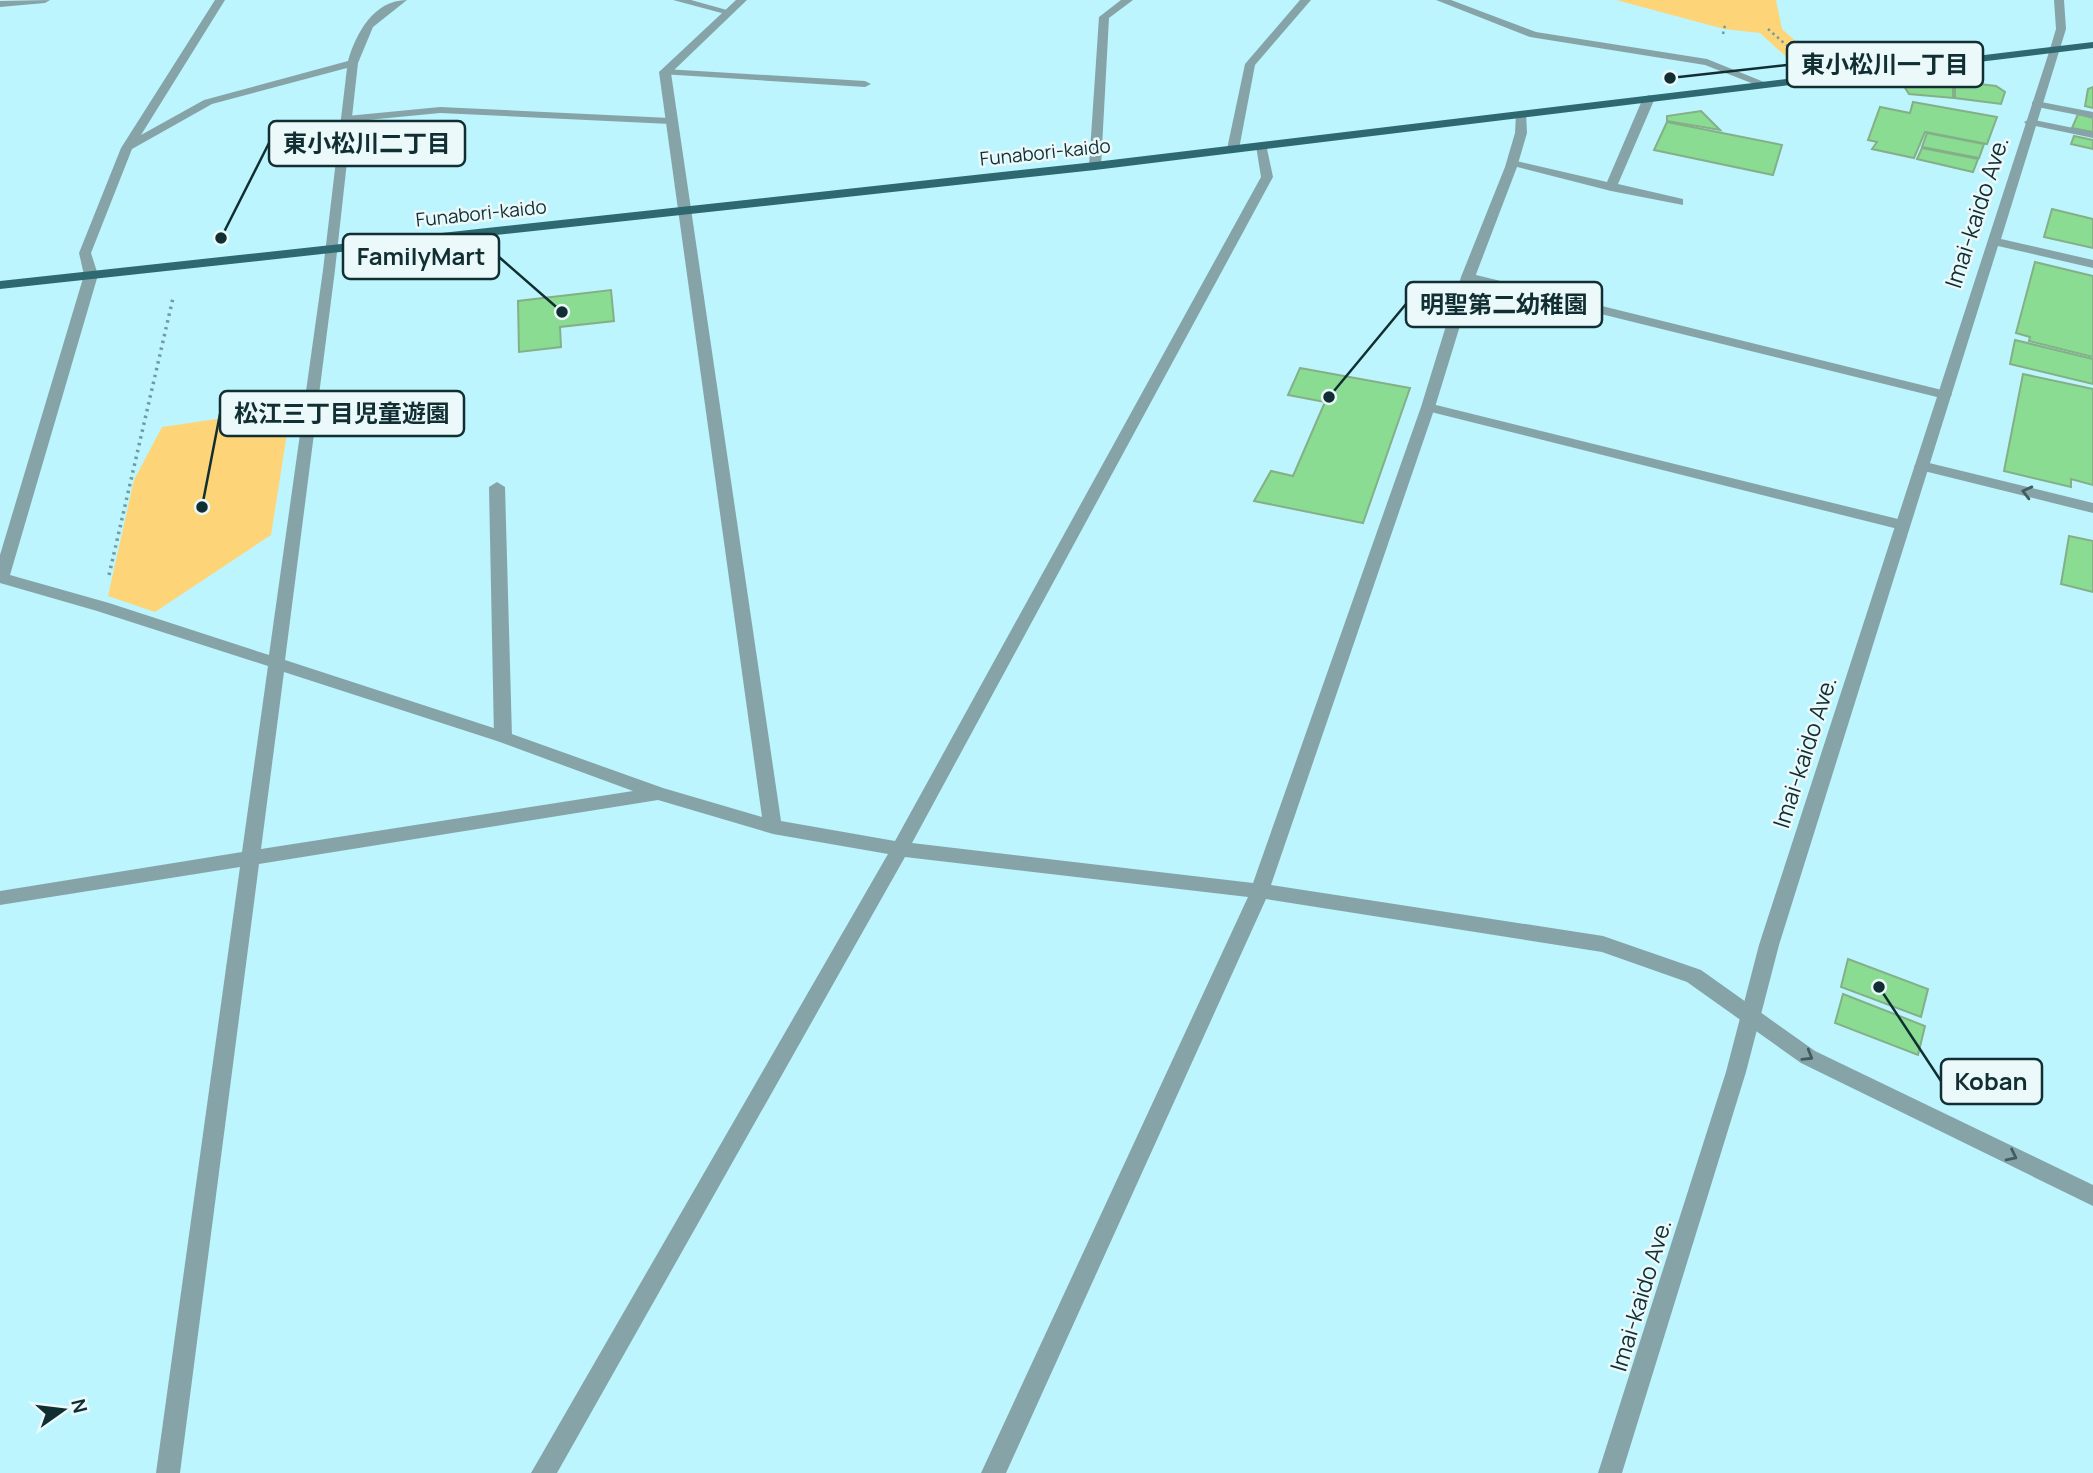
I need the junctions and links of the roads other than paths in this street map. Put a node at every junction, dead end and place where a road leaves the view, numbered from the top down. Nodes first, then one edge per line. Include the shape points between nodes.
1 (45, 0) edge
2 (220, 0) edge
3 (402, 0) edge
4 (678, 0) edge
5 (742, 0) edge
6 (1128, 0) edge
7 (1306, 0) edge
8 (1441, 0) edge
9 (2059, 0) edge
10 (1460, 3) edge
11 (0, 4) edge
12 (729, 12) junction
13 (2093, 45) edge
14 (2055, 50) junction
15 (353, 63) junction
16 (665, 72) junction
17 (1763, 83) junction
18 (865, 84) dead end
19 (1649, 98) junction
20 (2036, 104) junction
21 (1522, 114) junction
22 (2093, 115) edge
23 (347, 119) junction
24 (670, 121) junction
25 (2031, 122) junction
26 (2093, 135) edge
27 (1262, 146) junction
28 (127, 148) junction
29 (1233, 149) junction
30 (1512, 164) junction
31 (1095, 166) junction
32 (1611, 187) junction
33 (1679, 202) dead end
34 (683, 211) junction
35 (1992, 241) junction
36 (332, 248) junction
37 (2093, 264) edge
38 (91, 275) junction
39 (1468, 277) junction
40 (0, 285) edge
41 (1945, 395) junction
42 (1428, 407) junction
43 (1920, 466) junction
44 (497, 487) dead end
45 (2093, 508) edge
46 (1902, 525) junction
47 (0, 578) edge
48 (277, 664) junction
49 (503, 737) junction
50 (658, 793) junction
51 (773, 827) junction
52 (900, 849) junction
53 (249, 860) junction
54 (1259, 891) junction
55 (0, 898) edge
56 (1751, 1018) junction
57 (2093, 1196) edge
58 (168, 1473) edge
59 (543, 1473) edge
60 (993, 1473) edge
61 (1610, 1473) edge

1 - 11 street
2 - 28 street
3 - 15 street via 371,20
4 - 12 street
5 - 12 street
6 - 31 street via 1104,17
7 - 29 street via 1250,64
8 - 10 street
9 - 14 street, Imai-kaido Ave. via 2061,29
10 - 17 street via 1534,35 1707,62
12 - 16 street
13 - 14 main road, Funabori-kaido
14 - 17 main road, Funabori-kaido
14 - 20 street, Imai-kaido Ave.
15 - 23 street
15 - 28 street via 208,102
16 - 18 street
16 - 24 street
17 - 19 main road, Funabori-kaido
19 - 21 main road, Funabori-kaido
19 - 32 street
20 - 22 street
20 - 25 street, Imai-kaido Ave.
21 - 27 main road, Funabori-kaido
21 - 30 street
23 - 24 street via 440,110
23 - 36 street
24 - 34 street
25 - 26 street
25 - 35 street, Imai-kaido Ave.
27 - 29 main road, Funabori-kaido
27 - 52 street via 1267,177
28 - 38 street via 85,253
29 - 31 main road, Funabori-kaido
30 - 32 street
30 - 39 street
31 - 34 main road, Funabori-kaido
32 - 33 street
34 - 36 main road, Funabori-kaido
34 - 51 street
35 - 37 street
35 - 41 street, Imai-kaido Ave.
36 - 38 main road, Funabori-kaido
36 - 48 street
38 - 40 main road, Funabori-kaido
38 - 47 street
39 - 41 street
39 - 42 street
41 - 43 street, Imai-kaido Ave.
42 - 46 street
42 - 54 street
45 -> 43 street
43 - 46 street, Imai-kaido Ave.
44 - 49 street
46 - 56 street, Imai-kaido Ave. via 1769,946
47 - 48 street
48 - 49 street
48 - 53 street
49 - 50 street
50 - 51 street
50 - 53 street
51 - 52 street
52 - 54 street
52 - 59 street
53 - 55 street
53 - 58 street
54 - 56 street via 1603,944 1694,976
54 - 60 street
56 -> 57 street via 1808,1057
56 - 61 street, Imai-kaido Ave.

